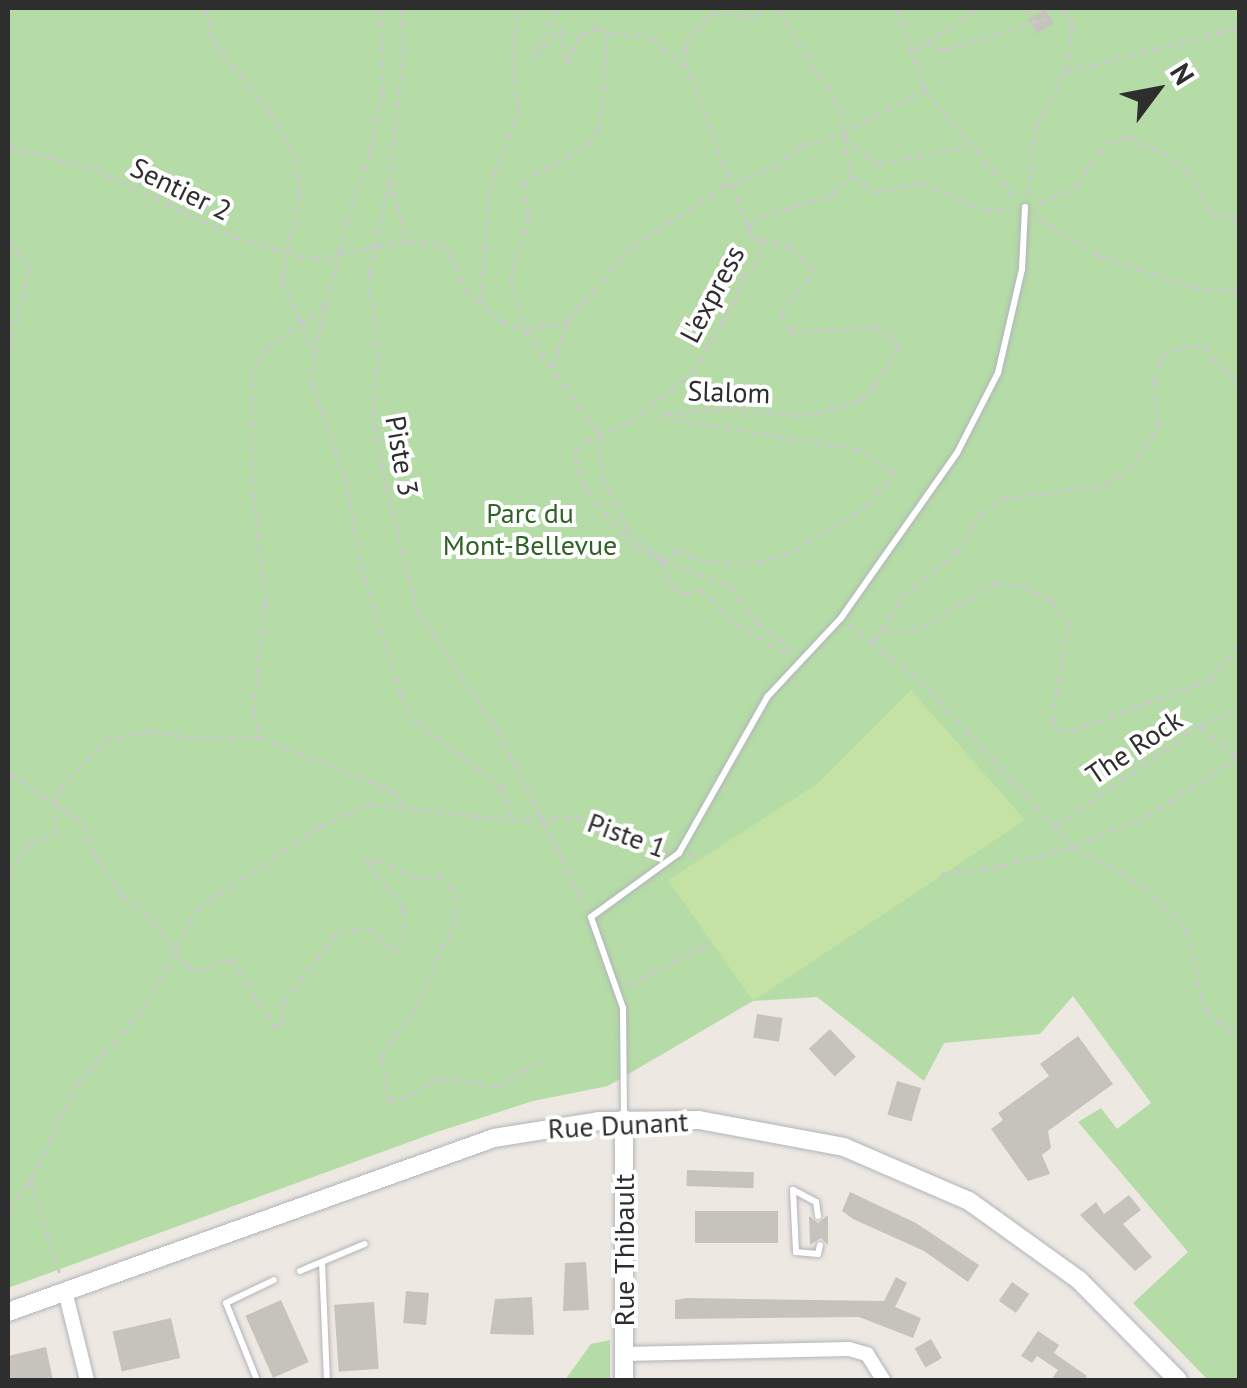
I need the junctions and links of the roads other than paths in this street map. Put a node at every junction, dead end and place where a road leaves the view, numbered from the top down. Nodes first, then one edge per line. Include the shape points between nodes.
1 (1025, 207) road end
2 (624, 1119) junction
3 (818, 1216) dead end
4 (364, 1244) dead end
5 (820, 1245) dead end
6 (322, 1262) junction
7 (300, 1271) dead end
8 (274, 1280) dead end
9 (64, 1287) junction
10 (8, 1312) edge
11 (624, 1354) junction
12 (87, 1380) edge
13 (258, 1380) edge
14 (327, 1380) edge
15 (624, 1380) edge
16 (883, 1380) edge
17 (1178, 1380) edge

1 - 2 lane, Piste 1 via 1022,269 998,373 957,453 840,618 798,658 742,739 678,854 591,917 620,989
2 - 9 street, Rue Dunant via 530,1130 456,1149
2 - 11 street, Rue Thibault
2 - 17 street, Rue Dunant via 775,1130 844,1147 928,1180 1044,1251
3 - 5 lane via 816,1202 793,1190 796,1252 818,1254
4 - 6 lane
6 - 7 lane
6 - 14 lane
8 - 13 lane via 226,1303
9 - 10 street, Rue Dunant
9 - 12 street
11 - 15 street, Rue Thibault
11 - 16 street via 849,1349 866,1354

